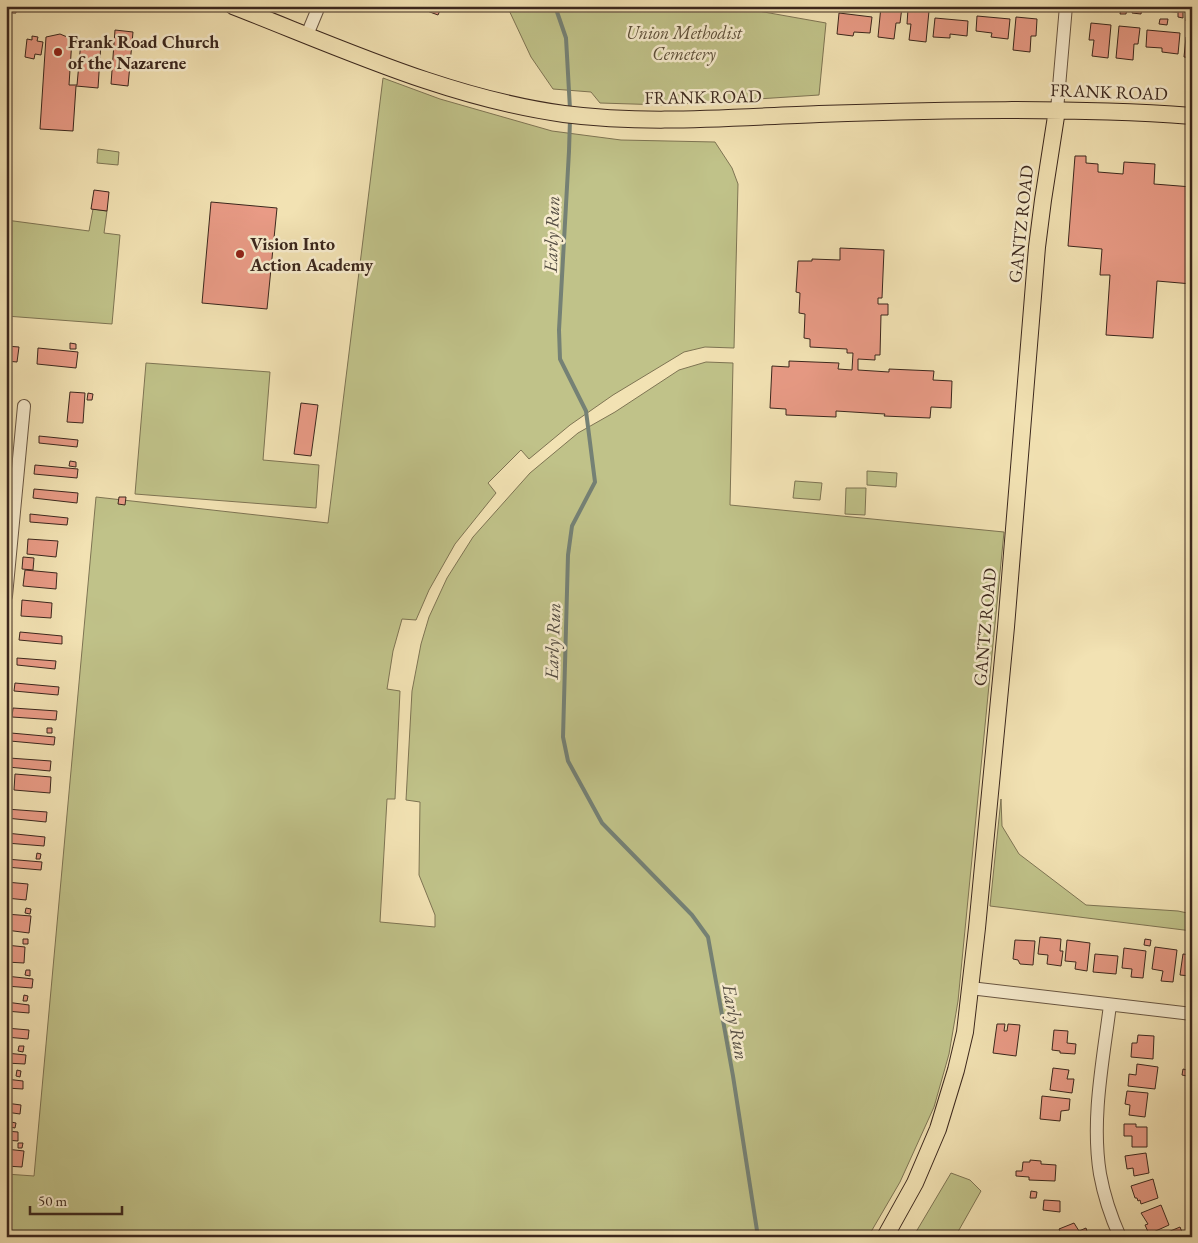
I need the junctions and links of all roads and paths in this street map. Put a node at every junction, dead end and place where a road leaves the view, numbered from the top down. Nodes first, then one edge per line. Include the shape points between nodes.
1 (233, 6) edge
2 (319, 6) edge
3 (1066, 6) edge
4 (307, 35) junction
5 (1057, 110) junction
6 (1192, 116) edge
7 (24, 406) dead end
8 (7, 569) edge
9 (6, 596) edge
10 (970, 988) junction
11 (1110, 1005) junction
12 (1192, 1014) edge
13 (885, 1237) edge
14 (1120, 1237) edge

1 - 4 main road, FRANK ROAD
2 - 4 street
3 - 5 street, GANTZ ROAD
4 - 5 main road, FRANK ROAD via 476,96 585,116 683,119
5 - 6 main road, FRANK ROAD
5 - 10 main road, GANTZ ROAD via 1038,247 1006,627
7 - 8 street
8 - 9 street
10 - 11 street
10 - 13 main road, GANTZ ROAD via 965,1032 946,1108 915,1183
11 - 12 street
11 - 14 street via 1097,1144 1100,1175

